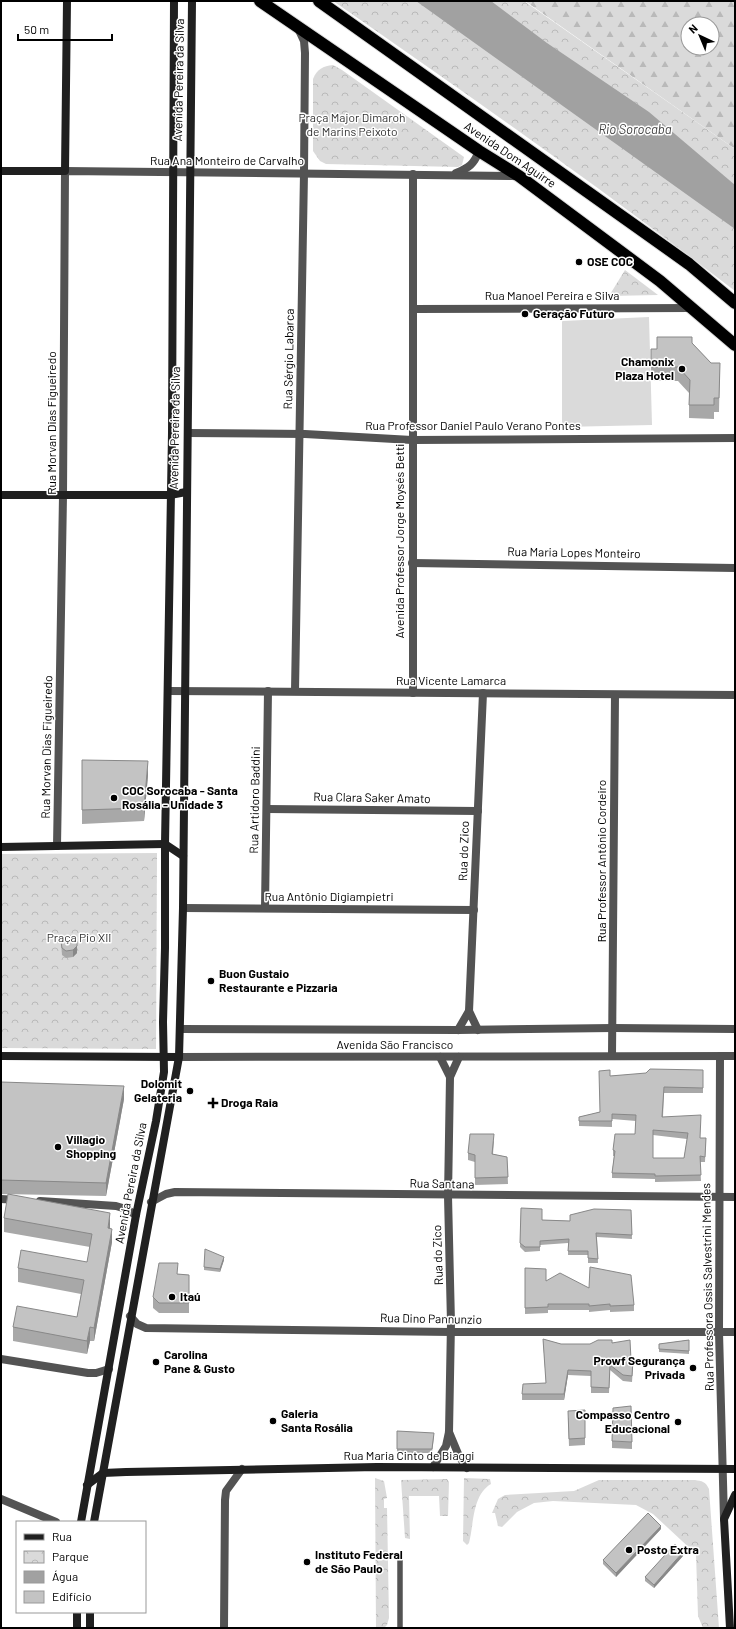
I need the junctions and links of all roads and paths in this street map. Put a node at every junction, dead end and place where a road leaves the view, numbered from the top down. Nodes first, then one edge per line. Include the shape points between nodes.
1 (67, 1) edge
2 (174, 1) edge
3 (192, 1) edge
4 (260, 1) edge
5 (319, 1) edge
6 (298, 28) junction
7 (479, 151) junction
8 (1, 171) edge
9 (65, 171) junction
10 (174, 172) junction
11 (190, 172) junction
12 (304, 173) junction
13 (413, 174) junction
14 (452, 175) junction
15 (519, 176) junction
16 (735, 303) edge
17 (692, 308) junction
18 (413, 309) junction
19 (735, 345) edge
20 (188, 433) junction
21 (300, 434) junction
22 (735, 438) edge
23 (412, 440) junction
24 (186, 492) junction
25 (1, 495) edge
26 (170, 495) junction
27 (63, 496) junction
28 (412, 563) junction
29 (735, 568) edge
30 (168, 690) junction
31 (184, 690) junction
32 (268, 691) junction
33 (295, 691) junction
34 (413, 692) junction
35 (483, 692) junction
36 (615, 695) junction
37 (735, 695) edge
38 (266, 809) junction
39 (478, 811) junction
40 (165, 844) junction
41 (57, 846) junction
42 (1, 847) edge
43 (183, 856) junction
44 (183, 908) junction
45 (265, 908) junction
46 (474, 910) junction
47 (469, 1011) junction
48 (613, 1028) junction
49 (180, 1029) junction
50 (735, 1029) edge
51 (458, 1030) junction
52 (478, 1030) junction
53 (1, 1056) edge
54 (612, 1056) junction
55 (720, 1056) junction
56 (735, 1056) edge
57 (179, 1057) junction
58 (440, 1057) junction
59 (459, 1057) junction
60 (163, 1058) junction
61 (450, 1077) junction
62 (448, 1196) junction
63 (719, 1197) junction
64 (735, 1197) edge
65 (1, 1199) edge
66 (151, 1202) junction
67 (136, 1215) junction
68 (130, 1316) junction
69 (451, 1332) junction
70 (719, 1332) junction
71 (735, 1332) edge
72 (1, 1359) edge
73 (109, 1369) junction
74 (449, 1432) junction
75 (434, 1467) junction
76 (467, 1468) junction
77 (242, 1469) junction
78 (723, 1469) junction
79 (735, 1469) edge
80 (103, 1473) junction
81 (87, 1485) junction
82 (735, 1495) edge
83 (1, 1499) edge
84 (724, 1519) junction
85 (54, 1521) edge
86 (81, 1521) edge
87 (94, 1521) edge
88 (400, 1557) dead end
89 (77, 1613) edge
90 (90, 1613) edge
91 (76, 1628) edge
92 (90, 1628) edge
93 (224, 1628) edge
94 (400, 1628) edge
95 (730, 1628) edge

1 - 9 main road, Rua Morvan Dias Figueiredo
2 - 10 main road, Avenida Pereira da Silva
3 - 11 main road, Avenida Pereira da Silva
4 - 6 highway, Avenida Dom Aguirre
5 - 16 highway, Avenida Dom Aguirre via 689,264
6 - 7 highway, Avenida Dom Aguirre
6 - 12 street, Rua Sérgio Labarca via 304,41 305,53
7 - 14 street, Rua Ana Monteiro de Carvalho via 470,168
7 - 15 highway, Avenida Dom Aguirre
8 - 9 main road, Rua Ana Monteiro de Carvalho
9 - 10 street, Rua Ana Monteiro de Carvalho
9 - 27 street, Rua Morvan Dias Figueiredo
10 - 11 street, Rua Ana Monteiro de Carvalho
10 - 26 main road, Avenida Pereira da Silva
11 - 12 street, Rua Ana Monteiro de Carvalho
11 - 20 main road, Avenida Pereira da Silva
12 - 13 street, Rua Ana Monteiro de Carvalho
12 - 21 street, Rua Sérgio Labarca
13 - 14 street, Rua Ana Monteiro de Carvalho
13 - 18 street, Avenida Professor Jorge Moysés Betti
14 - 15 street, Rua Ana Monteiro de Carvalho
15 - 17 highway, Avenida Dom Aguirre via 660,281
17 - 18 street, Rua Manoel Pereira e Silva
17 - 19 highway, Avenida Dom Aguirre
18 - 23 street, Avenida Professor Jorge Moysés Betti
20 - 21 street, Rua Professor Daniel Paulo Verano Pontes
20 - 24 main road, Avenida Pereira da Silva
21 - 23 street, Rua Professor Daniel Paulo Verano Pontes
21 - 33 street, Rua Sérgio Labarca
22 - 23 street, Rua Professor Daniel Paulo Verano Pontes
23 - 28 street, Avenida Professor Jorge Moysés Betti
24 - 26 main road
24 - 31 main road, Avenida Pereira da Silva
25 - 27 main road
26 - 27 main road
26 - 30 main road, Avenida Pereira da Silva
27 - 41 street, Rua Morvan Dias Figueiredo
28 - 29 street, Rua Maria Lopes Monteiro
28 - 34 street, Avenida Professor Jorge Moysés Betti
30 - 31 street, Rua Vicente Lamarca
30 - 40 main road, Avenida Pereira da Silva
31 - 32 street, Rua Vicente Lamarca
31 - 43 main road, Avenida Pereira da Silva
32 - 33 street, Rua Vicente Lamarca
32 - 38 street, Rua Artidoro Baddini
33 - 34 street, Rua Vicente Lamarca
34 - 35 street, Rua Vicente Lamarca
35 - 36 street, Rua Vicente Lamarca
35 - 39 street, Rua do Zico
36 - 37 street, Rua Vicente Lamarca
36 - 48 street, Rua Professor Antônio Cordeiro
38 - 39 street, Rua Clara Saker Amato
38 - 45 street, Rua Artidoro Baddini
39 - 46 street, Rua do Zico
40 - 41 main road
40 - 43 main road
40 - 60 main road, Avenida Pereira da Silva
41 - 42 main road
43 - 44 main road, Avenida Pereira da Silva
44 - 45 street, Rua Antônio Digiampietri
44 - 49 main road, Avenida Pereira da Silva
45 - 46 street, Rua Antônio Digiampietri
46 - 47 street, Rua do Zico
47 - 51 street, Rua do Zico
47 - 52 street, Rua do Zico
48 - 50 street, Avenida São Francisco
48 - 52 street, Avenida São Francisco
48 - 54 street
49 - 51 street, Avenida São Francisco
49 - 57 main road, Avenida Pereira da Silva
51 - 52 street, Avenida São Francisco
53 - 60 main road
54 - 55 street, Avenida São Francisco
54 - 59 street, Avenida São Francisco
55 - 56 street, Avenida São Francisco
55 - 63 street, Rua Professora Ossis Salvestrini Mendes
57 - 58 street, Avenida São Francisco
57 - 60 main road
57 - 66 main road, Avenida Pereira da Silva
58 - 59 street, Avenida São Francisco
58 - 61 street, Rua do Zico
59 - 61 street, Rua do Zico
60 - 67 main road, Avenida Pereira da Silva via 163,1084
61 - 62 street, Rua do Zico
62 - 63 street, Rua Santana
62 - 66 street, Rua Santana via 175,1192
62 - 69 street, Rua do Zico
63 - 64 street, Rua Santana
63 - 70 street, Rua Professora Ossis Salvestrini Mendes
65 - 67 street via 116,1206 126,1208
66 - 68 main road, Avenida Pereira da Silva
67 - 73 main road, Avenida Pereira da Silva
68 - 69 street, Rua Dino Pannunzio via 137,1324 146,1328
68 - 80 main road, Avenida Pereira da Silva
69 - 70 street, Rua Dino Pannunzio
69 - 74 street, Rua do Zico
70 - 71 street, Rua Dino Pannunzio
70 - 78 street, Rua Professora Ossis Salvestrini Mendes
72 - 73 street via 88,1373
73 - 81 main road, Avenida Pereira da Silva
74 - 75 street, Rua do Zico via 446,1446
74 - 76 street, Rua do Zico
75 - 76 main road, Rua Maria Cinto de Biaggi
75 - 77 main road, Rua Maria Cinto de Biaggi
76 - 78 main road, Rua Maria Cinto de Biaggi
77 - 80 main road, Rua Maria Cinto de Biaggi
77 - 93 street via 226,1491
78 - 79 main road, Rua Maria Cinto de Biaggi
78 - 84 street, Rua Professora Ossis Salvestrini Mendes
80 - 81 main road
80 - 87 main road, Avenida Pereira da Silva
81 - 86 main road, Avenida Pereira da Silva
82 - 84 main road, Rua Professora Ossis Salvestrini Mendes
83 - 85 street
84 - 95 main road, Rua Professora Ossis Salvestrini Mendes
88 - 94 lane
89 - 91 main road
90 - 92 main road

